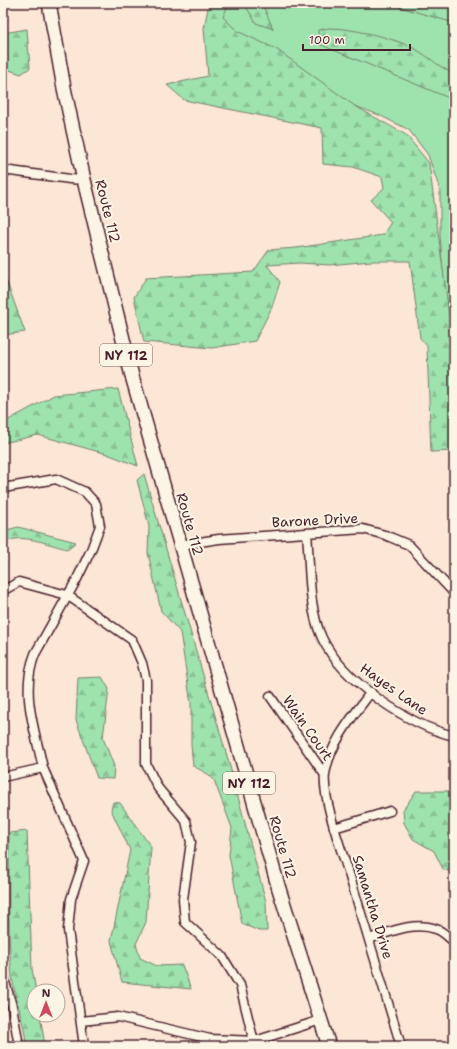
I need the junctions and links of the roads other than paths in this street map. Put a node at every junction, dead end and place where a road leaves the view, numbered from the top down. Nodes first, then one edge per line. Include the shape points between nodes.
1 (49, 3) edge
2 (3, 170) edge
3 (84, 180) junction
4 (3, 488) edge
5 (307, 533) junction
6 (180, 545) junction
7 (4, 590) edge
8 (454, 593) edge
9 (67, 595) junction
10 (371, 692) junction
11 (270, 696) dead end
12 (454, 736) edge
13 (43, 768) junction
14 (325, 775) junction
15 (3, 777) edge
16 (390, 811) dead end
17 (334, 828) junction
18 (369, 939) junction
19 (454, 942) edge
20 (3, 975) edge
21 (4, 986) edge
22 (321, 1020) junction
23 (81, 1021) junction
24 (255, 1043) edge
25 (19, 1046) edge
26 (84, 1046) edge
27 (329, 1046) edge
28 (401, 1046) edge

1 - 3 main road, Route 112 / NY 112
2 - 3 street
3 - 6 main road, Route 112 / NY 112 via 132,376
4 - 9 street via 56,479 85,492 96,504 100,526 91,550
5 - 6 street, Barone Drive via 219,539
5 - 8 street, Barone Drive via 363,529 385,535 409,545
5 - 10 street, Hayes Lane via 312,595 322,638 345,669
6 - 22 main road, Route 112 / NY 112 via 279,890
7 - 9 street via 19,582
9 - 13 street via 35,654 28,680 31,715
9 - 24 street via 132,640 146,680 146,764 158,788 186,821 191,842 183,899 185,922 222,956 240,985
10 - 12 street, Hayes Lane via 420,724
10 - 14 street via 331,754
11 - 14 street, Wain Court
13 - 15 street
13 - 23 street via 84,861 71,899 68,930
14 - 17 street, Samantha Drive
16 - 17 street
17 - 18 street, Samantha Drive
18 - 19 street via 417,926 437,929
18 - 28 street, Samantha Drive
20 - 21 street
21 - 25 street via 12,1006
22 - 24 street
22 - 27 main road, Route 112 / NY 112
23 - 24 street via 118,1017 210,1039
23 - 26 street

